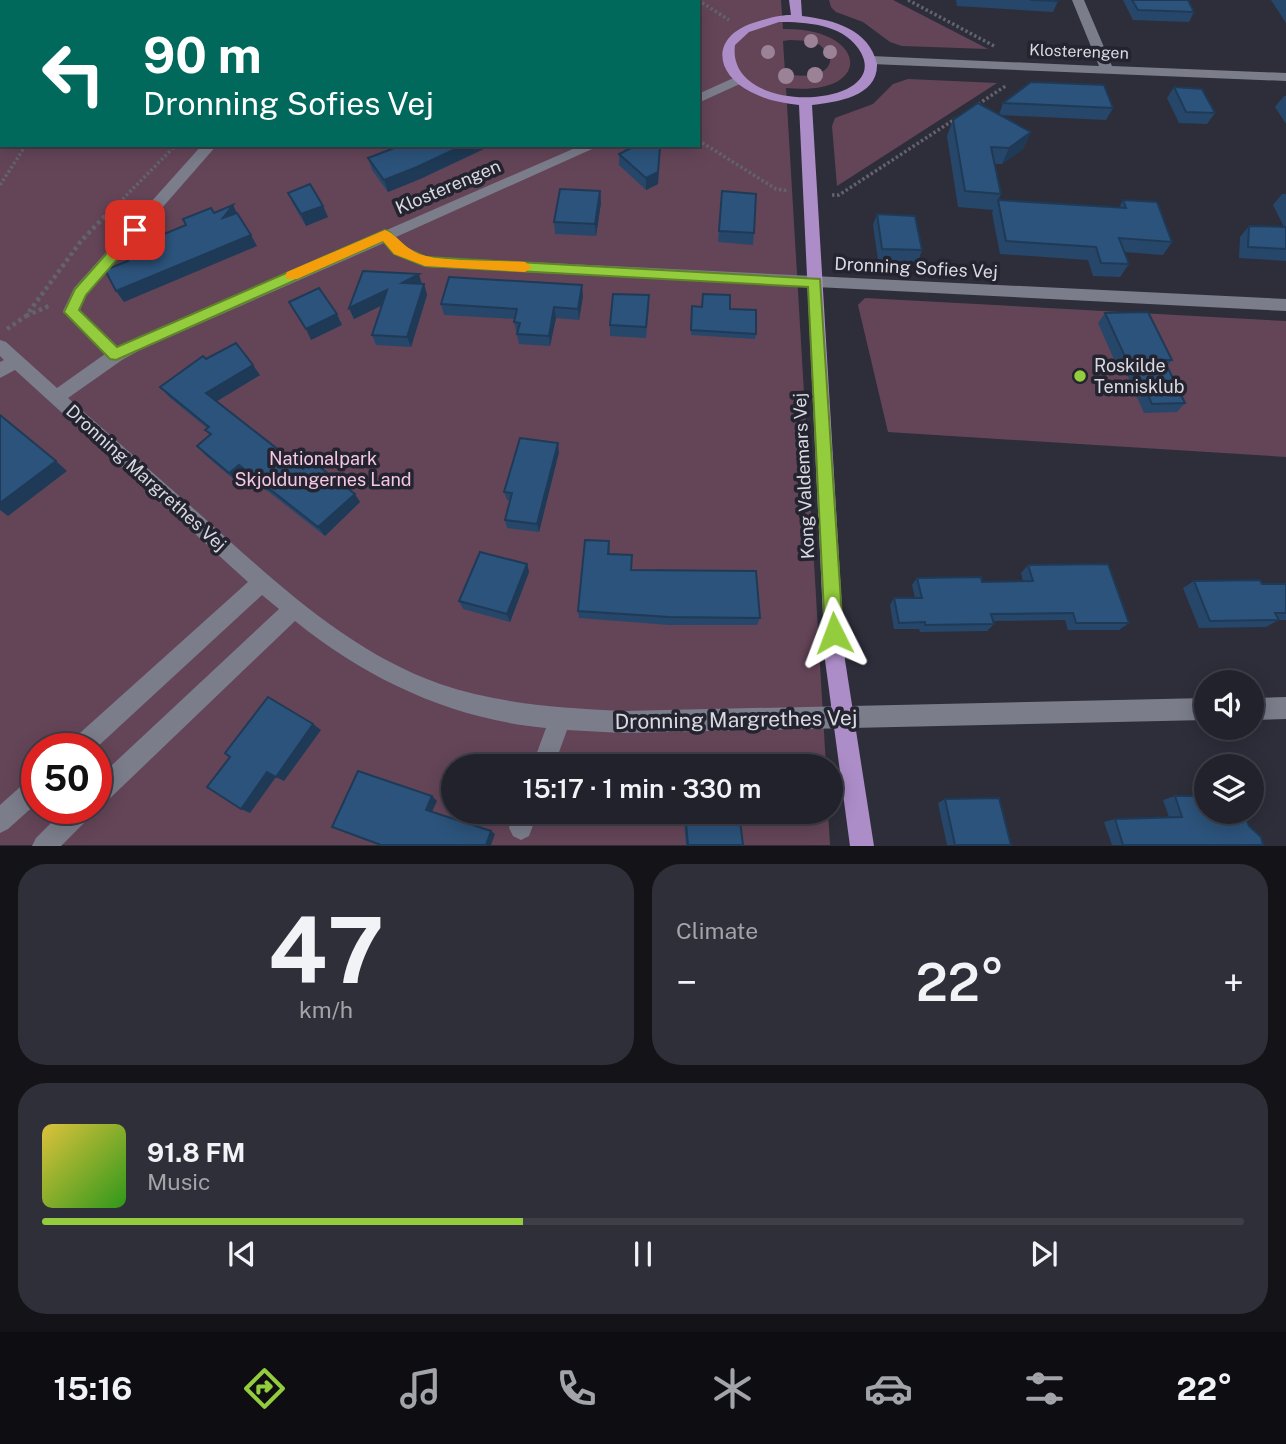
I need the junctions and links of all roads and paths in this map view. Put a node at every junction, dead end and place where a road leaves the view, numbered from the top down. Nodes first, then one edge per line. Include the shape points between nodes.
1 (795, 0) edge
2 (908, 0) edge
3 (1078, 0) edge
4 (700, 1) edge
5 (797, 19) junction
6 (745, 29) junction
7 (871, 60) junction
8 (1002, 65) junction
9 (1107, 69) junction
10 (1286, 77) edge
11 (738, 80) junction
12 (700, 98) edge
13 (805, 102) junction
14 (700, 141) edge
15 (25, 147) edge
16 (174, 147) edge
17 (208, 147) edge
18 (589, 147) edge
19 (0, 185) edge
20 (810, 193) junction
21 (385, 235) junction
22 (815, 282) junction
23 (1286, 305) edge
24 (0, 333) edge
25 (0, 346) edge
26 (116, 355) junction
27 (16, 360) junction
28 (0, 371) edge
29 (56, 397) junction
30 (261, 583) junction
31 (292, 610) junction
32 (1286, 708) edge
33 (1194, 709) edge
34 (1264, 709) edge
35 (842, 719) junction
36 (560, 720) junction
37 (97, 733) edge
38 (547, 754) edge
39 (112, 781) edge
40 (21, 802) edge
41 (0, 821) edge
42 (66, 824) edge
43 (460, 824) edge
44 (456, 834) edge
45 (44, 845) edge
46 (862, 845) edge

1 - 5 main road
2 - 8 path via 995,46
3 - 9 street
4 - 6 path
5 - 6 main road
5 - 7 main road via 837,27 865,47
6 - 11 main road via 726,52 728,66
7 - 8 street, Klosterengen
7 - 13 main road via 867,79 848,94
8 - 9 street, Klosterengen
8 - 20 path via 1009,84 839,195
9 - 10 street, Klosterengen
11 - 12 street
11 - 13 main road via 767,96
13 - 20 main road, Kong Valdemars Vej
14 - 20 path via 776,189
15 - 19 path
16 - 24 path via 81,241 26,316
17 - 26 street via 80,292 71,312
18 - 21 street, Klosterengen
20 - 22 main road, Kong Valdemars Vej
21 - 22 street, Dronning Sofies Vej via 399,250 425,261
21 - 26 street, Klosterengen
22 - 23 street, Dronning Sofies Vej
22 - 35 main road, Kong Valdemars Vej
25 - 27 street, Dronning Margrethes Vej
26 - 29 street, Klosterengen
27 - 28 street
27 - 29 street, Dronning Margrethes Vej
29 - 30 street, Dronning Margrethes Vej
30 - 31 street, Dronning Margrethes Vej
30 - 37 street
31 - 36 street, Dronning Margrethes Vej via 365,660 410,681 479,706
31 - 39 street
32 - 34 street
33 - 35 street, Dronning Margrethes Vej
35 - 36 street, Dronning Margrethes Vej
35 - 46 main road, Kong Valdemars Vej
36 - 38 street
40 - 41 street
42 - 45 street
43 - 44 path

